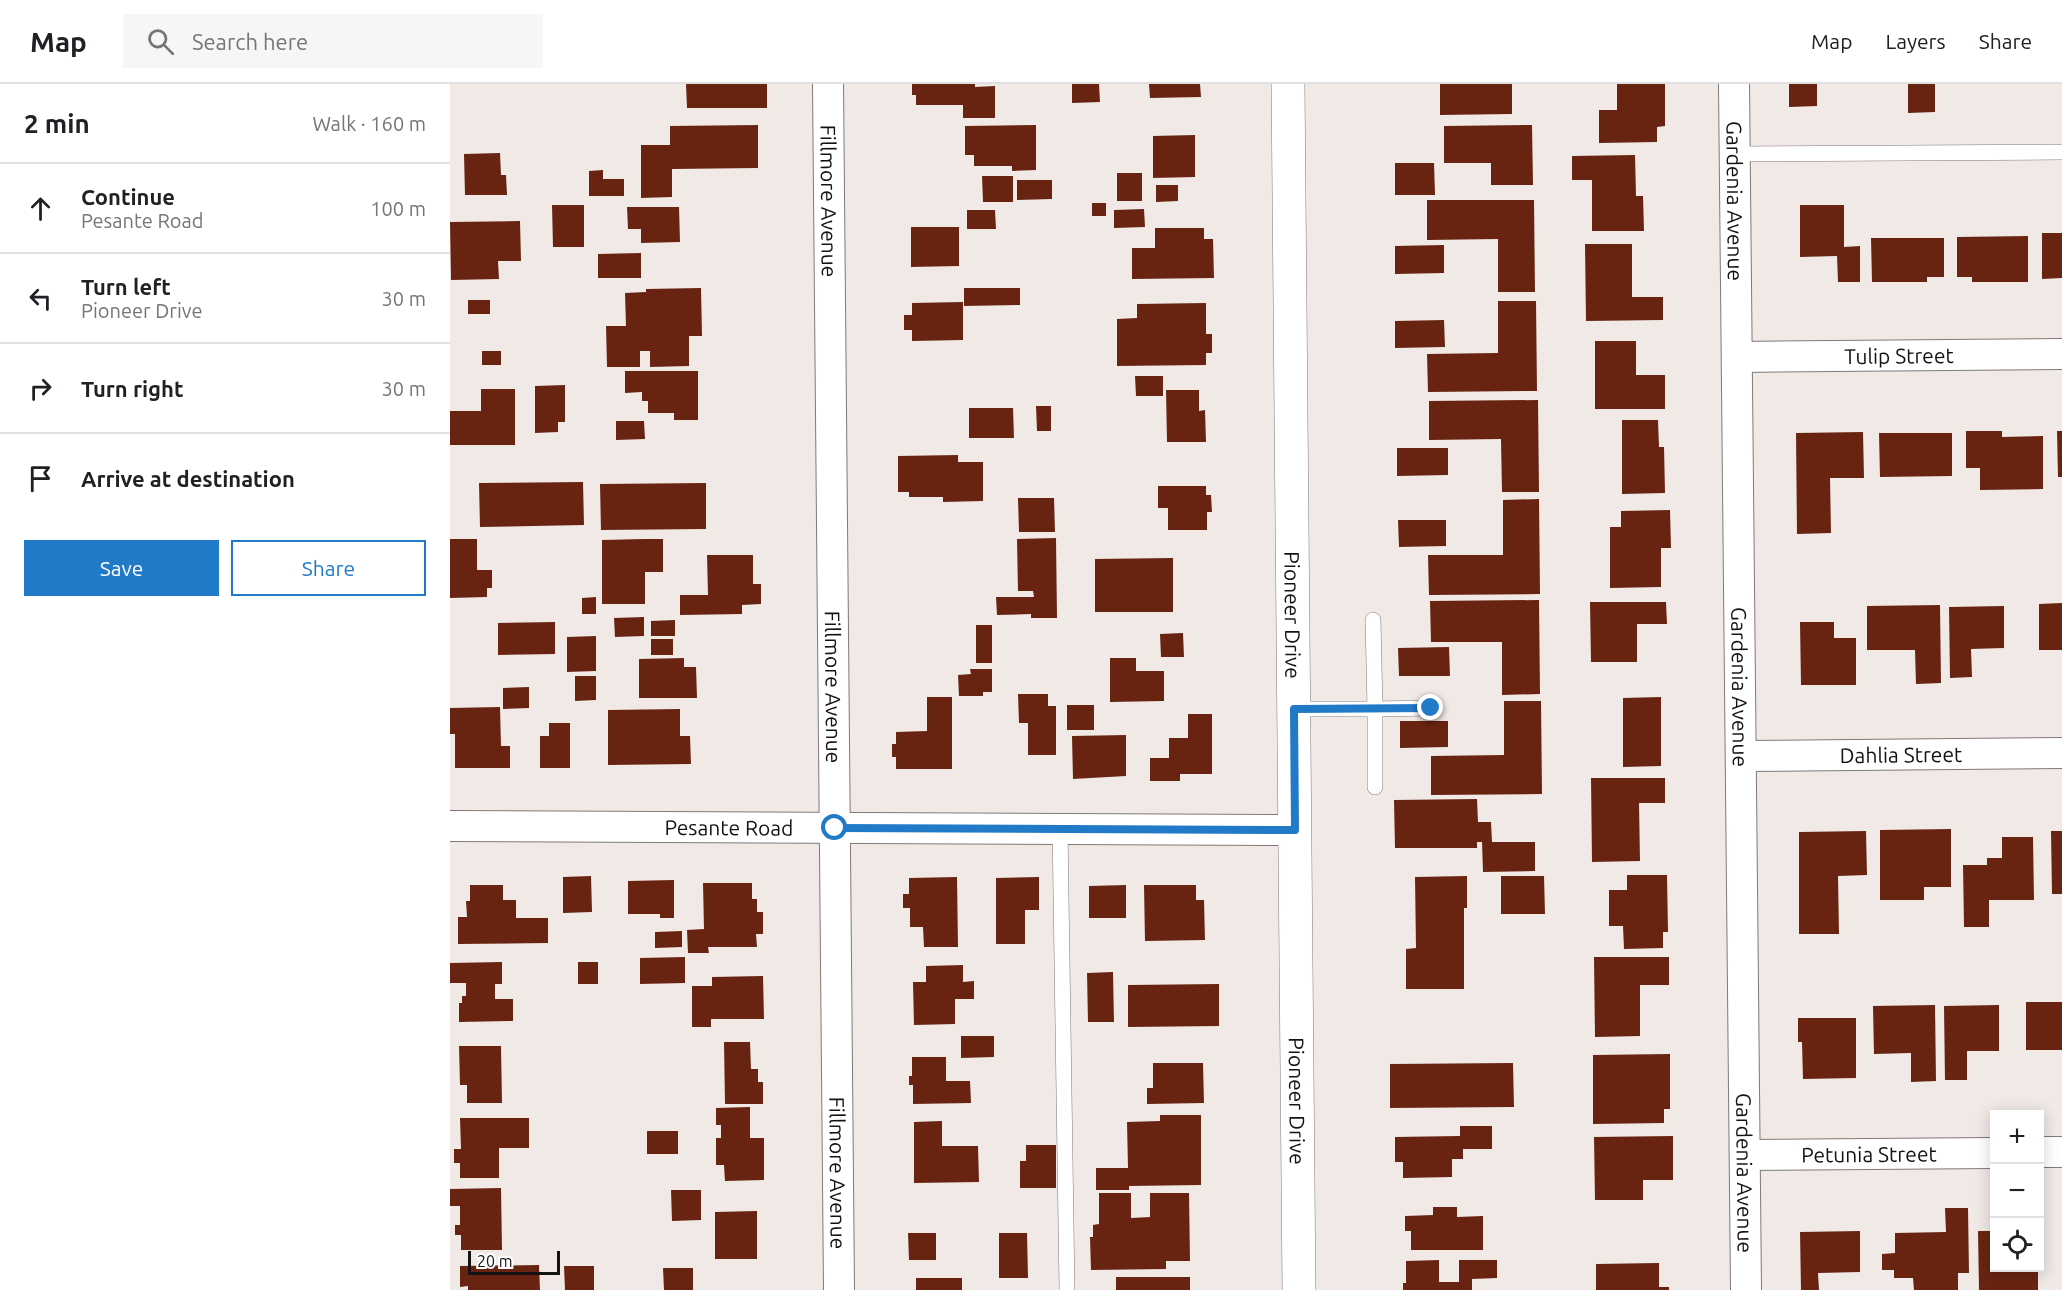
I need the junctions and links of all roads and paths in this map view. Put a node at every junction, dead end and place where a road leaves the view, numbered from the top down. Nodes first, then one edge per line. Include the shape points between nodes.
1 (828, 84) edge
2 (1288, 84) edge
3 (1734, 84) edge
4 (2062, 152) edge
5 (1735, 154) junction
6 (2062, 354) edge
7 (1737, 357) junction
8 (1373, 620) dead end
9 (1431, 708) dead end
10 (1294, 709) junction
11 (1375, 709) junction
12 (2062, 753) edge
13 (1742, 756) junction
14 (1375, 787) dead end
15 (450, 826) edge
16 (835, 828) junction
17 (1060, 828) junction
18 (1295, 830) junction
19 (2044, 1152) edge
20 (2062, 1152) edge
21 (1990, 1153) edge
22 (1745, 1155) junction
23 (839, 1290) edge
24 (1067, 1290) edge
25 (1299, 1290) edge
26 (1746, 1290) edge

1 - 16 street, Fillmore Avenue
2 - 10 street, Pioneer Drive
3 - 5 street, Gardenia Avenue
4 - 5 lane
5 - 7 street, Gardenia Avenue
6 - 7 street, Tulip Street
7 - 13 street, Gardenia Avenue
8 - 11 lane
9 - 11 lane
10 - 11 lane
10 - 18 street, Pioneer Drive
11 - 14 lane
12 - 13 street, Dahlia Street
13 - 22 street, Gardenia Avenue
15 - 16 street, Pesante Road
16 - 17 street, Pesante Road
16 - 23 street, Fillmore Avenue
17 - 18 street, Pesante Road
17 - 24 lane
18 - 25 street, Pioneer Drive
19 - 20 street
21 - 22 street, Petunia Street
22 - 26 street, Gardenia Avenue

